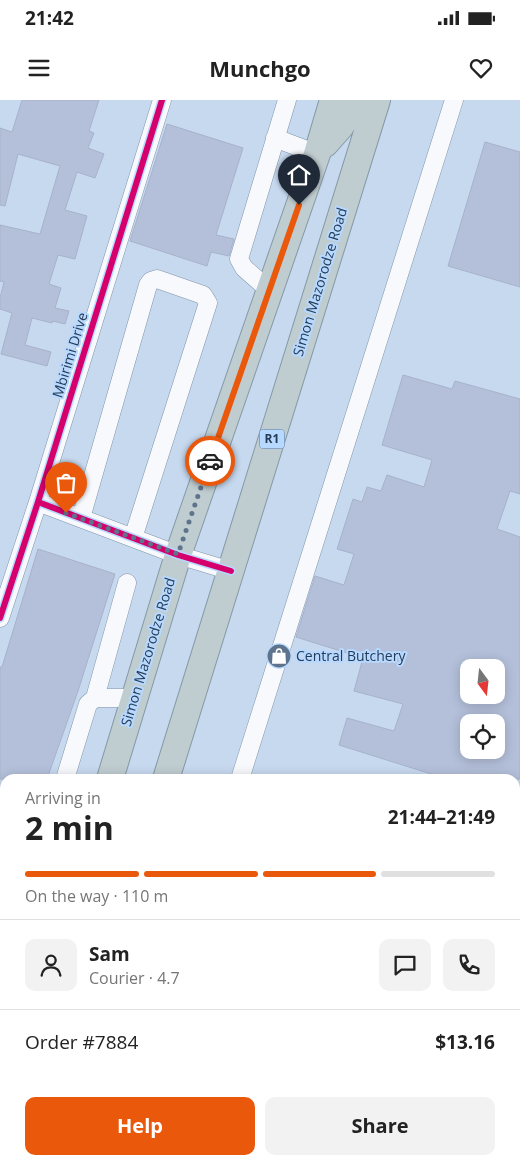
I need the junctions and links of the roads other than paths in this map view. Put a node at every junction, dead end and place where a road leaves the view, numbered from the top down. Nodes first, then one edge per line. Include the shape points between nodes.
1 (162, 100) edge
2 (287, 100) edge
3 (333, 100) edge
4 (357, 100) edge
5 (377, 100) edge
6 (454, 100) edge
7 (275, 138) junction
8 (317, 154) junction
9 (269, 290) junction
10 (38, 502) junction
11 (80, 518) junction
12 (133, 538) junction
13 (178, 554) junction
14 (231, 571) junction
15 (128, 583) dead end
16 (0, 618) edge
17 (95, 698) junction
18 (134, 698) junction
19 (67, 774) edge
20 (111, 774) edge
21 (168, 774) edge
22 (242, 774) edge

1 - 10 street, Mbirimi Drive
2 - 7 street
3 - 8 highway, Simon Mazorodze Road
4 - 8 highway
5 - 14 highway, Simon Mazorodze Road / R1
6 - 22 street
7 - 8 street
7 - 9 street via 239,260
8 - 9 highway, Simon Mazorodze Road
9 - 13 highway, Simon Mazorodze Road
10 - 11 street
10 - 16 street, Mbirimi Drive
11 - 12 street
11 - 12 street via 148,285 157,279 203,295 208,303
12 - 13 street
13 - 14 street
13 - 18 highway, Simon Mazorodze Road
14 - 21 highway, Simon Mazorodze Road / R1
15 - 17 street
17 - 18 street
17 - 19 street via 88,704
18 - 20 highway, Simon Mazorodze Road

